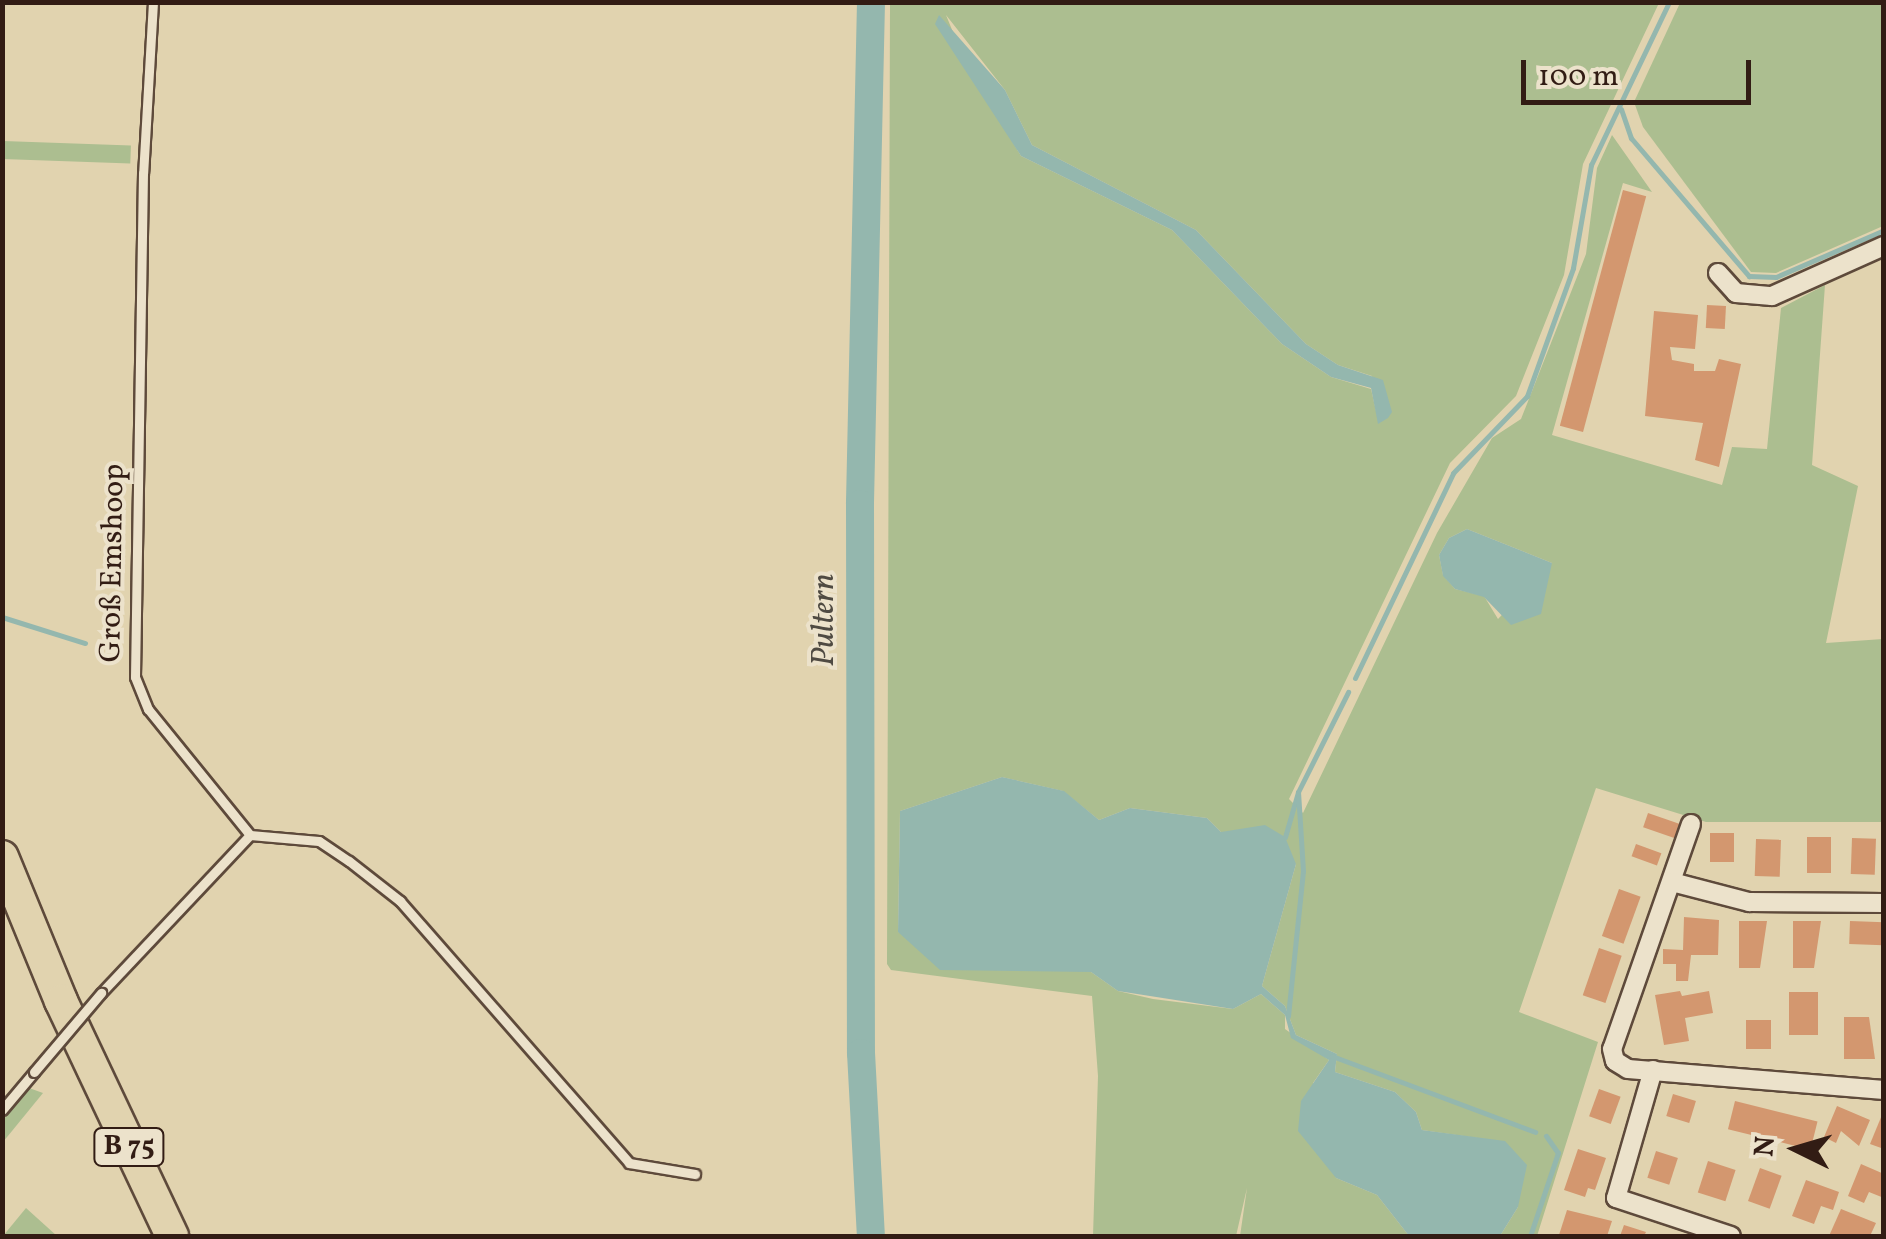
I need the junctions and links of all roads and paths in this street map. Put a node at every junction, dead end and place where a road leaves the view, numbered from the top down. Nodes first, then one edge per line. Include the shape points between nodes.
1 (153, 2) edge
2 (1884, 246) edge
3 (1718, 273) dead end
4 (1692, 824) dead end
5 (250, 834) junction
6 (2, 857) edge
7 (1672, 882) junction
8 (1884, 903) edge
9 (2, 908) edge
10 (1653, 1070) junction
11 (1884, 1090) edge
12 (2, 1110) edge
13 (695, 1174) dead end
14 (152, 1236) edge
15 (172, 1236) edge
16 (1731, 1236) edge

1 - 5 lane, Groß Emshoop via 143,173 135,677 148,709
2 - 3 street via 1772,296 1736,293
4 - 7 street
5 - 12 lane, bridge
5 - 13 lane via 320,841 349,862 400,901 629,1163
6 - 15 highway, B 75 via 61,1001
7 - 8 street via 1749,902
7 - 10 street via 1612,1050 1628,1069
9 - 14 highway, B 75
10 - 11 street
10 - 16 street via 1616,1198

